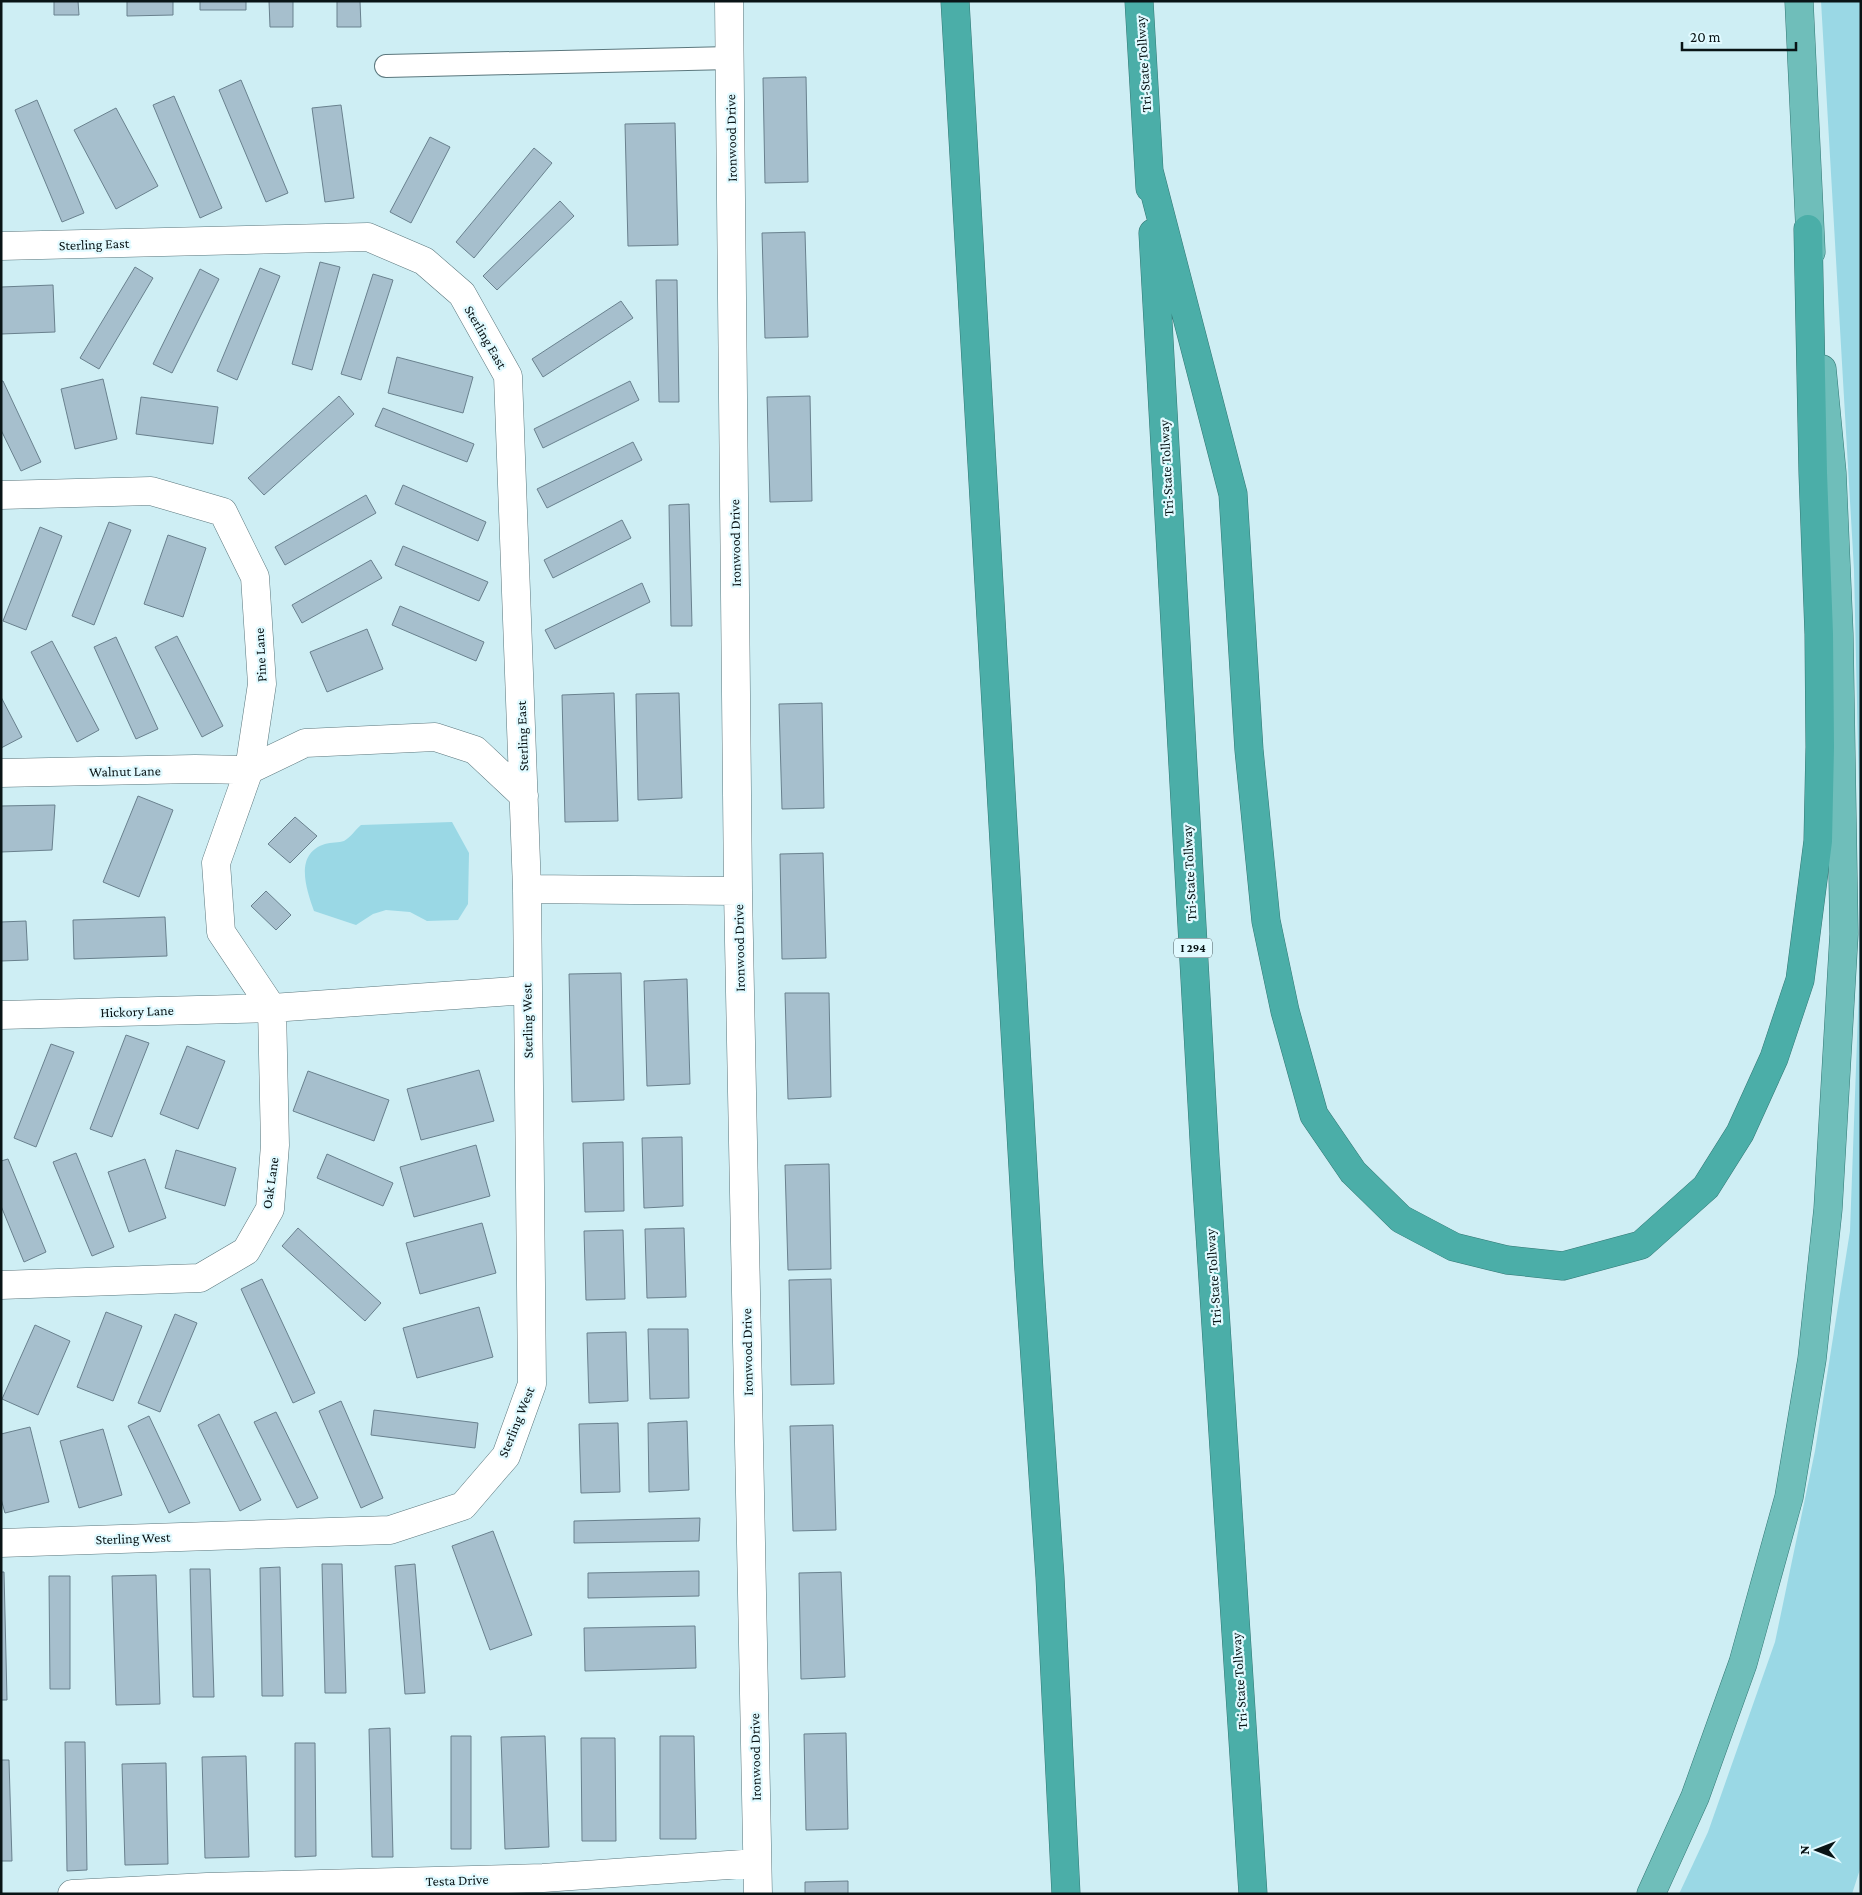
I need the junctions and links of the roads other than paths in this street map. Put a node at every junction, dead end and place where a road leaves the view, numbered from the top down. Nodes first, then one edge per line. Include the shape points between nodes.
1 (729, 1) edge
2 (955, 1) edge
3 (1139, 1) edge
4 (1799, 1) edge
5 (730, 58) junction
6 (386, 66) dead end
7 (1149, 171) junction
8 (1808, 229) junction
9 (1, 246) edge
10 (1, 495) edge
11 (250, 770) junction
12 (1, 773) edge
13 (524, 796) junction
14 (526, 889) junction
15 (738, 891) junction
16 (526, 990) junction
17 (272, 1008) junction
18 (1, 1015) edge
19 (1, 1285) edge
20 (1, 1543) edge
21 (757, 1863) junction
22 (543, 1886) edge
23 (207, 1890) edge
24 (72, 1894) edge
25 (758, 1894) edge
26 (1066, 1894) edge
27 (1253, 1894) edge
28 (1651, 1894) edge

1 - 5 street, Ironwood Drive
2 - 26 highway via 1050,1577
3 - 7 highway, Tri-State Tollway / I 294
4 - 8 highway
5 - 6 lane
5 - 15 street, Ironwood Drive
7 - 8 highway via 1233,494 1249,750 1266,922 1285,1011 1314,1115 1353,1172 1401,1219 1454,1247 1507,1260 1563,1266 1641,1245 1706,1187 1740,1133 1774,1058 1800,980 1818,841 1820,747
7 - 27 highway, Tri-State Tollway / I 294 via 1205,1157
8 - 28 highway via 1832,473 1842,760 1844,934 1828,1209 1812,1359 1789,1498 1743,1663 1695,1797
9 - 13 street, Sterling East via 368,237 424,261 462,294 508,376
10 - 11 street, Pine Lane via 151,491 223,512 255,577 262,684
11 - 12 street, Walnut Lane
11 - 13 street via 305,743 436,738 475,750
11 - 17 street, Pine Lane via 216,863 221,932
13 - 14 street, Sterling East
14 - 15 street
14 - 16 street, Sterling West
15 - 21 street, Ironwood Drive
16 - 17 street, Hickory Lane
16 - 20 street, Sterling West via 532,1384 506,1456 463,1506 390,1530
17 - 18 street, Hickory Lane
17 - 19 street, Oak Lane via 275,1146 270,1210 246,1251 200,1278
21 - 22 street, Testa Drive
21 - 25 street, Ironwood Drive
22 - 23 street, Testa Drive
23 - 24 street, Testa Drive

